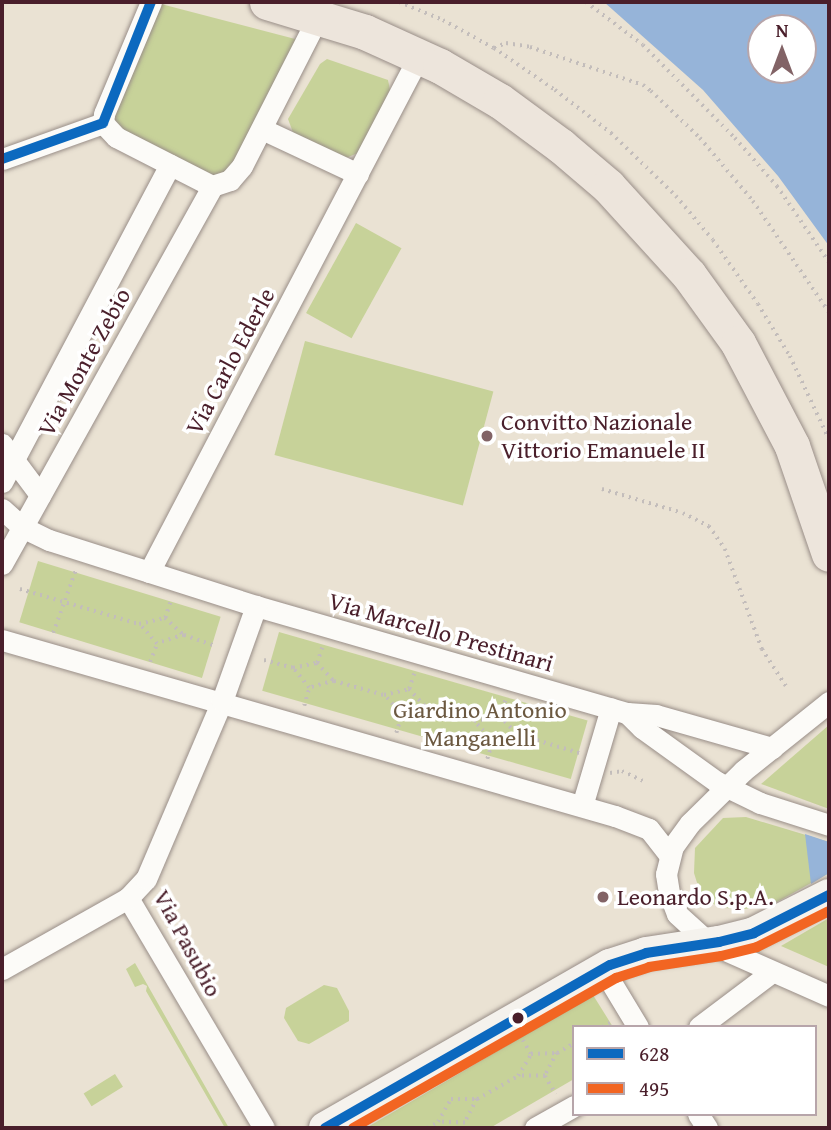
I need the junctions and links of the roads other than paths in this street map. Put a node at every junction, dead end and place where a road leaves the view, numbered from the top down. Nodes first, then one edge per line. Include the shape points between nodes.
1 (151, 2) edge
2 (267, 2) edge
3 (318, 17) junction
4 (419, 56) junction
5 (103, 123) junction
6 (262, 129) junction
7 (2, 159) edge
8 (170, 165) junction
9 (358, 174) junction
10 (212, 186) junction
11 (7, 452) edge
12 (2, 482) edge
13 (40, 495) junction
14 (2, 509) edge
15 (22, 527) junction
16 (829, 554) edge
17 (2, 565) edge
18 (149, 572) junction
19 (256, 606) junction
20 (2, 640) edge
21 (222, 701) junction
22 (829, 702) edge
23 (619, 710) junction
24 (772, 748) junction
25 (727, 788) junction
26 (582, 806) junction
27 (829, 825) edge
28 (669, 855) junction
29 (829, 895) edge
30 (128, 898) junction
31 (709, 943) junction
32 (2, 969) edge
33 (603, 969) junction
34 (772, 972) junction
35 (829, 996) edge
36 (637, 1025) edge
37 (702, 1025) edge
38 (565, 1100) edge
39 (264, 1128) edge
40 (325, 1128) edge
41 (535, 1128) edge

1 - 5 street
2 - 3 main road
3 - 4 main road
3 - 6 street
4 - 9 street, Via Carlo Ederle
4 - 16 main road via 500,101 578,159 689,275 738,343 778,416 804,476
5 - 7 street
5 - 8 street via 111,134
6 - 9 street
6 - 10 street via 234,175
8 - 10 street
8 - 11 street, Via Monte Zebio
9 - 18 street, Via Carlo Ederle
10 - 13 street, Via Monte Zebio
11 - 12 street, Via Monte Zebio
11 - 13 street
13 - 15 street, Via Monte Zebio
14 - 15 street, Via Marcello Prestinari
15 - 17 street, Via Monte Zebio
15 - 18 street, Via Marcello Prestinari
18 - 19 street, Via Marcello Prestinari
19 - 21 street
19 - 23 street, Via Marcello Prestinari
20 - 21 street
21 - 26 street
21 - 30 street, Via Pasubio via 146,879
22 - 24 street
23 - 24 street via 656,715
23 - 25 street
23 - 26 street via 589,756
24 - 25 street
25 - 27 street
25 - 28 street via 691,823
26 - 28 street via 649,829
28 - 31 street via 667,882 675,909
29 - 31 main road via 762,930
30 - 32 street
30 - 39 street, Via Pasubio
31 - 33 main road via 646,953
31 - 34 street
33 - 36 street
33 - 40 main road
34 - 35 street
34 - 37 street
38 - 41 street

